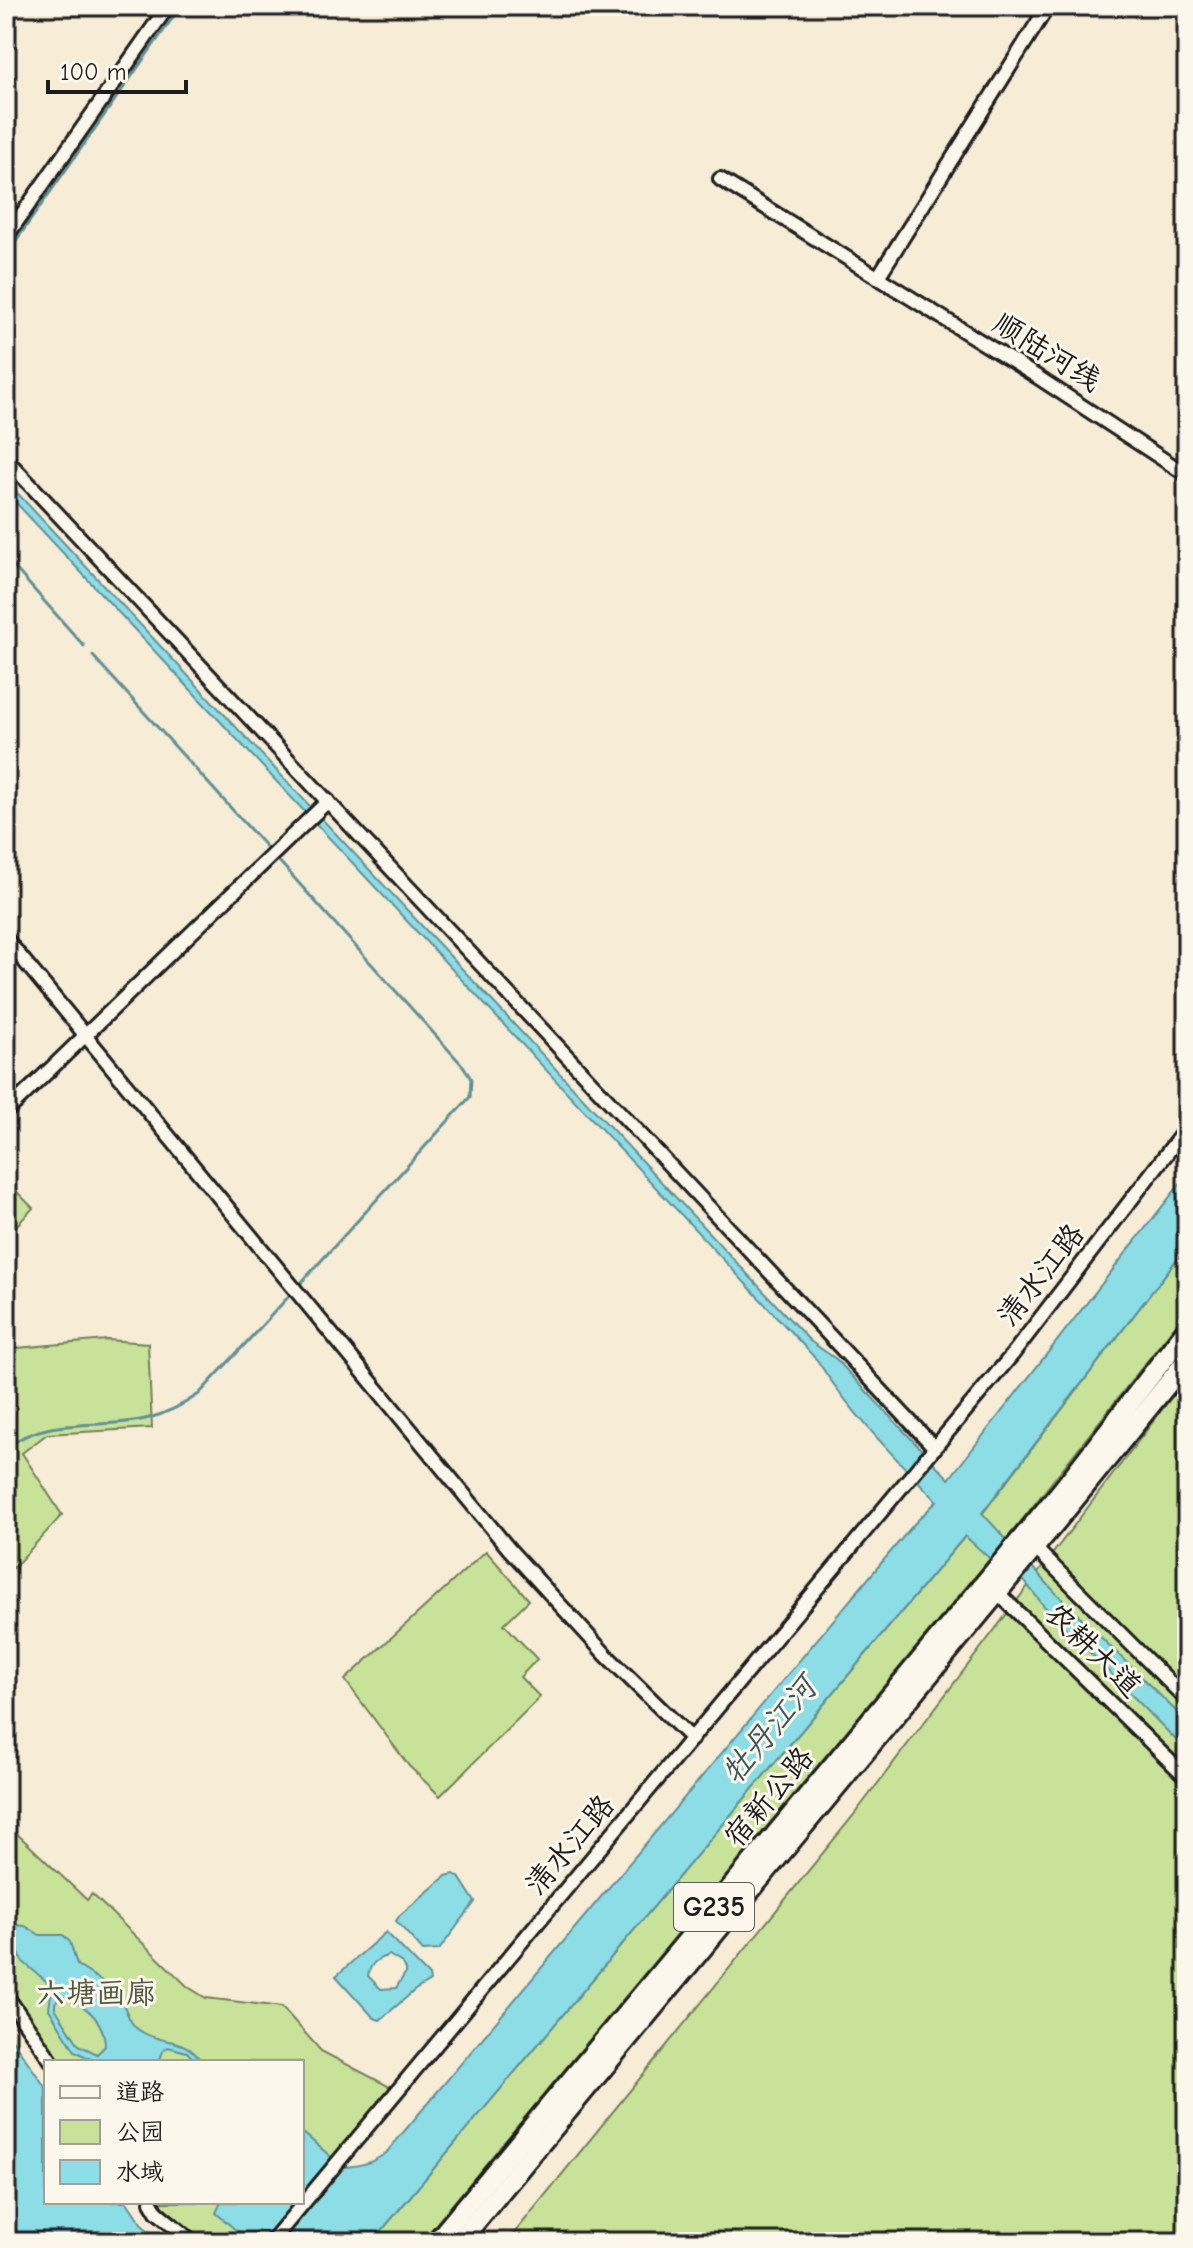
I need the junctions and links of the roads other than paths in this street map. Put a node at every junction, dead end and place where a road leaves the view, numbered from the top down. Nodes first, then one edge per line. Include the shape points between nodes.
1 (168, 6) edge
2 (1048, 6) edge
3 (720, 179) dead end
4 (6, 237) edge
5 (878, 277) junction
6 (6, 459) edge
7 (1187, 475) edge
8 (325, 804) junction
9 (6, 939) edge
10 (87, 1035) junction
11 (6, 1112) edge
12 (1187, 1127) edge
13 (1187, 1329) edge
14 (1187, 1360) edge
15 (933, 1450) junction
16 (1028, 1547) junction
17 (998, 1583) junction
18 (1187, 1700) edge
19 (692, 1739) junction
20 (1187, 1778) edge
21 (6, 1995) edge
22 (51, 2060) edge
23 (304, 2203) edge
24 (152, 2204) edge
25 (303, 2204) edge
26 (193, 2242) edge
27 (271, 2242) edge
28 (436, 2242) edge
29 (459, 2242) edge

1 - 4 street
2 - 5 street
3 - 5 street, 顺陆河线
5 - 7 street, 顺陆河线
6 - 8 street
8 - 10 street
8 - 15 street
9 - 10 street
10 - 11 street
10 - 19 street via 509,1549
12 - 15 street, 清水江路
13 - 16 highway
14 - 16 highway
15 - 19 street, 清水江路
16 - 17 highway
16 - 18 street
17 - 20 street, 农耕大道
17 - 28 highway, 宿新公路 / G235
17 - 29 highway, 宿新公路 / G235
19 - 23 street, 清水江路
21 - 22 street
24 - 26 street
25 - 27 street, 清水江路

